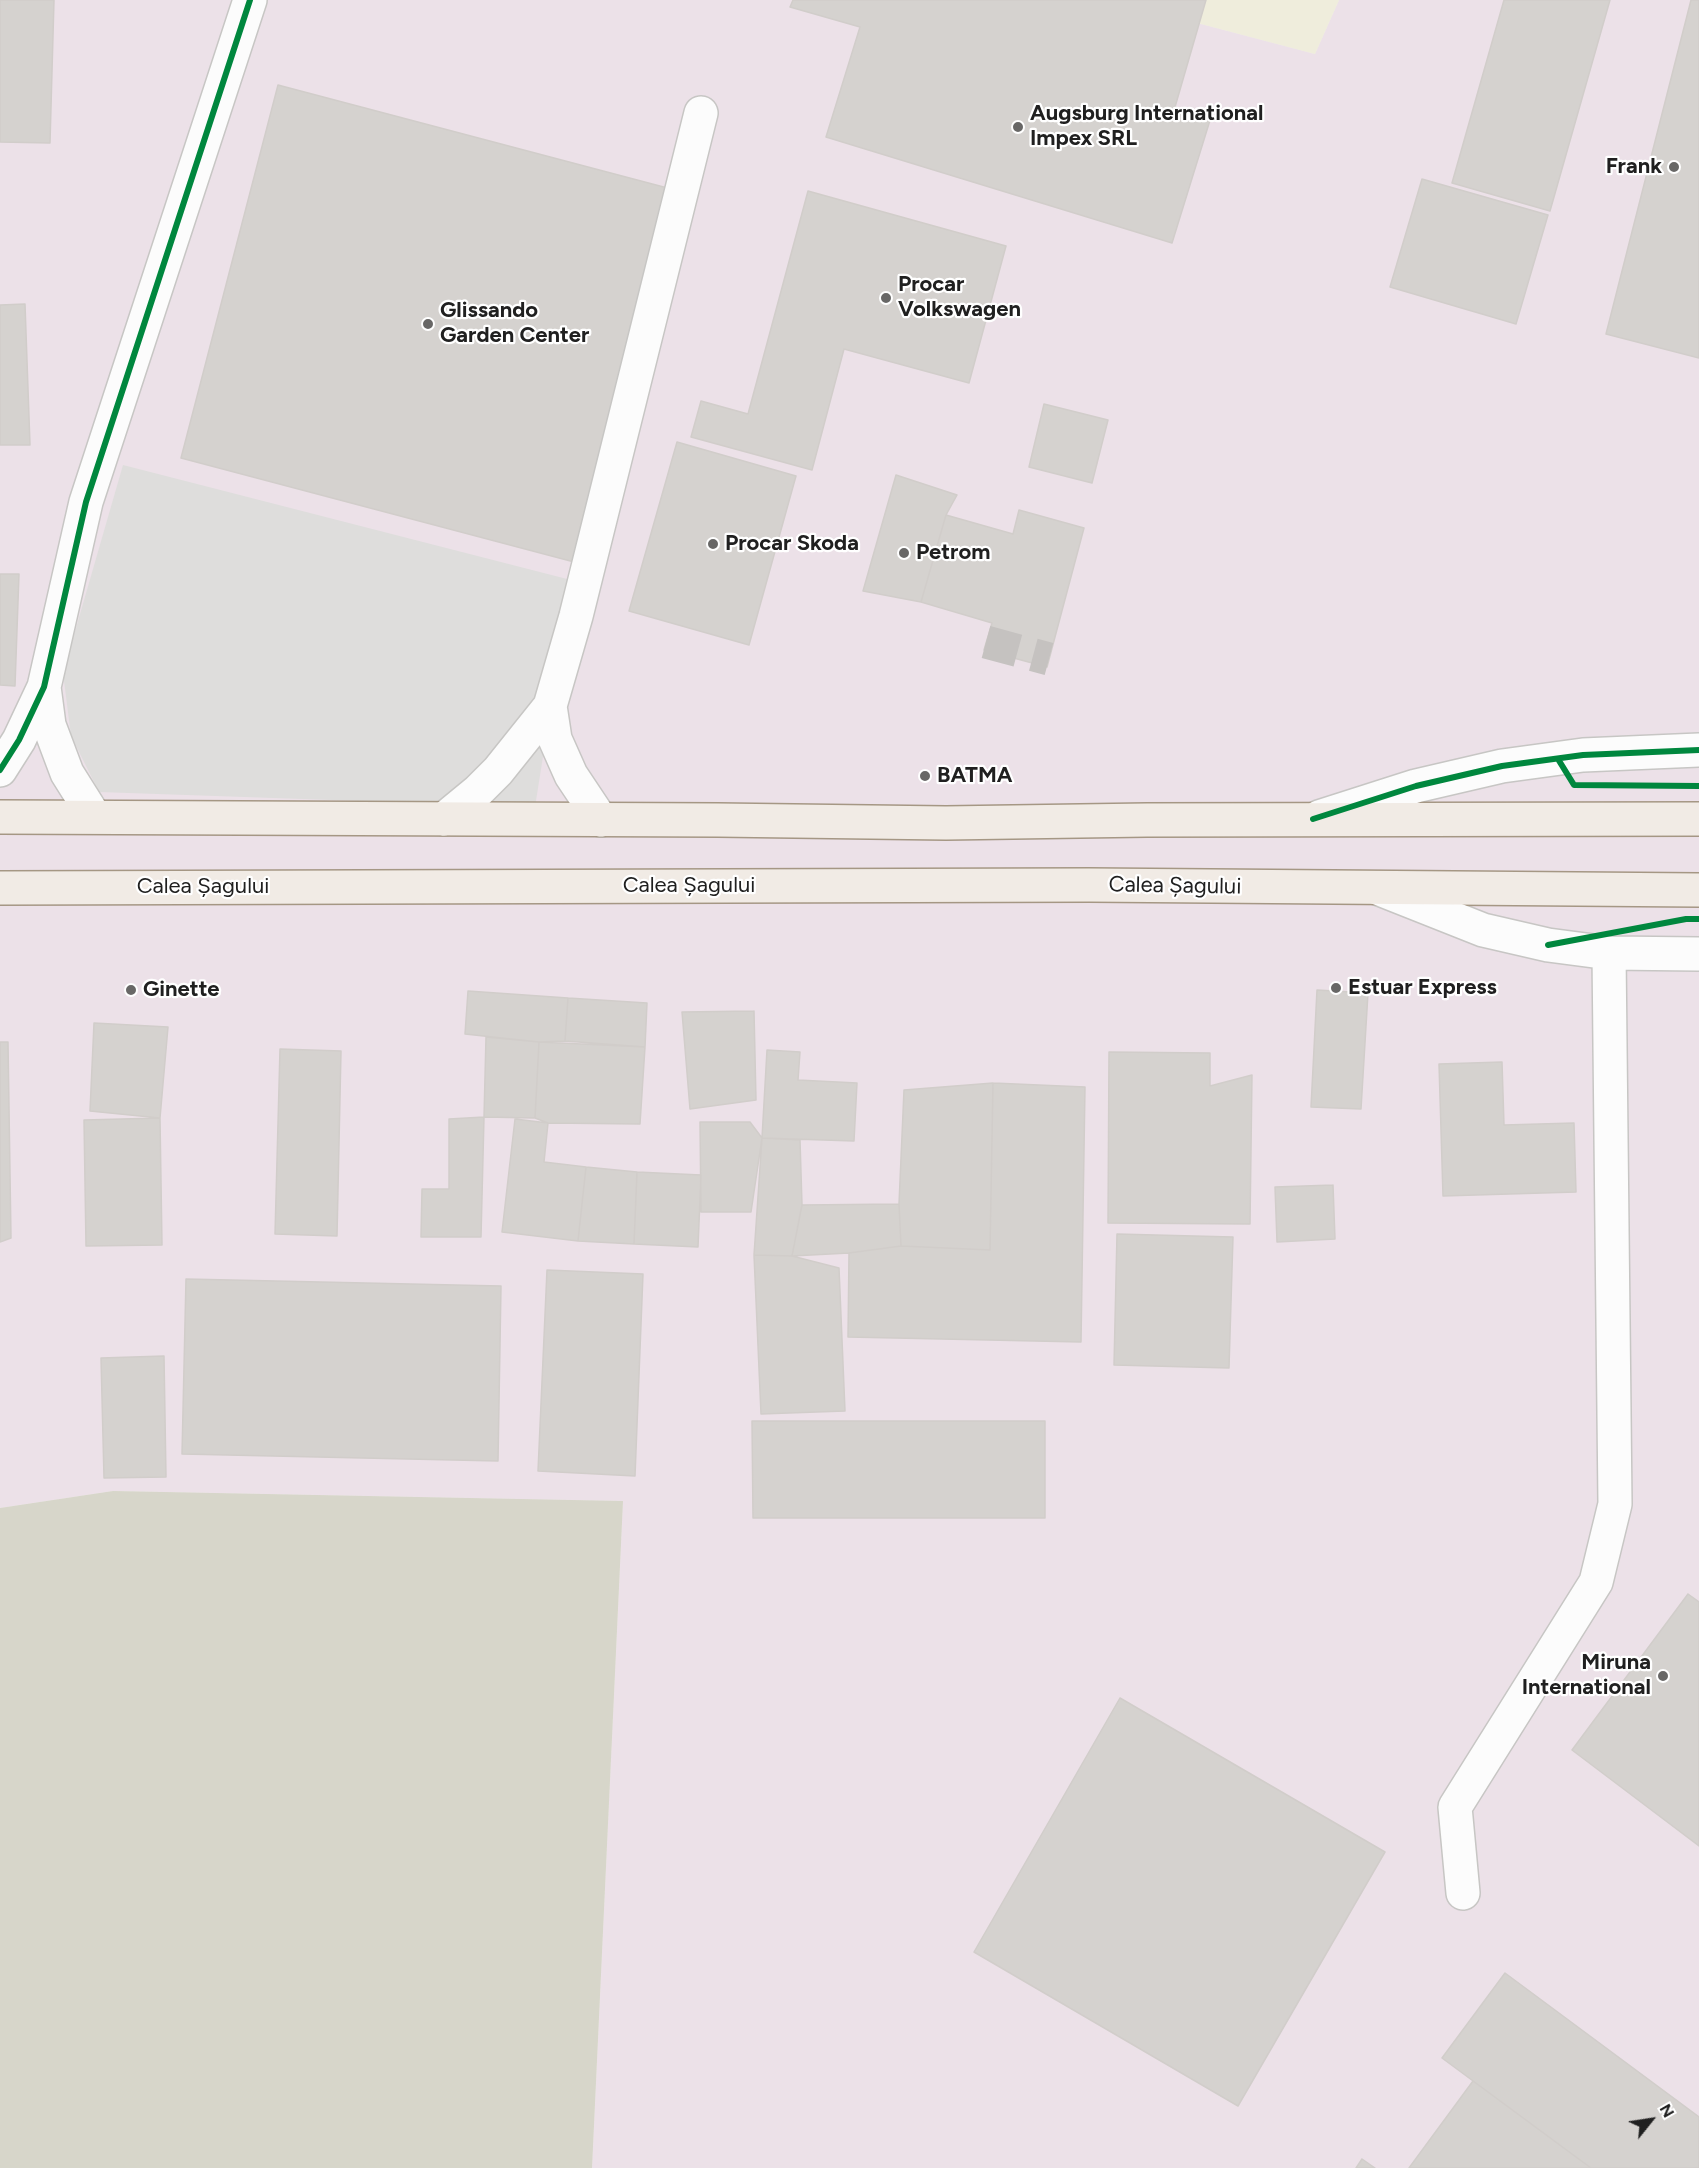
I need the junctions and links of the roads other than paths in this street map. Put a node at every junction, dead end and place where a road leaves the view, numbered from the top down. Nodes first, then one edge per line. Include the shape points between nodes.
1 (250, 0) edge
2 (701, 113) dead end
3 (44, 687) junction
4 (550, 706) junction
5 (1699, 750) edge
6 (0, 770) edge
7 (94, 816) junction
8 (0, 817) edge
9 (444, 819) junction
10 (1313, 819) junction
11 (1699, 819) edge
12 (601, 820) junction
13 (0, 888) edge
14 (1377, 888) junction
15 (1699, 890) edge
16 (1609, 953) junction
17 (1699, 954) edge
18 (1463, 1893) dead end

1 - 3 street via 86,502
2 - 4 street
3 - 6 street
3 - 7 street via 49,724 67,773
4 - 9 street via 498,771
4 - 12 street via 555,739
5 - 10 street via 1583,755 1502,766 1416,786
7 - 8 main road
7 - 9 main road
9 - 12 main road
10 - 11 main road
10 - 12 main road via 946,824
13 - 14 main road, Calea Șagului via 1089,885
14 - 15 main road, Calea Șagului
14 - 16 street, Calea Șagului via 1483,930 1548,945
16 - 17 street, Calea Șagului
16 - 18 street via 1615,1504 1596,1582 1455,1807

